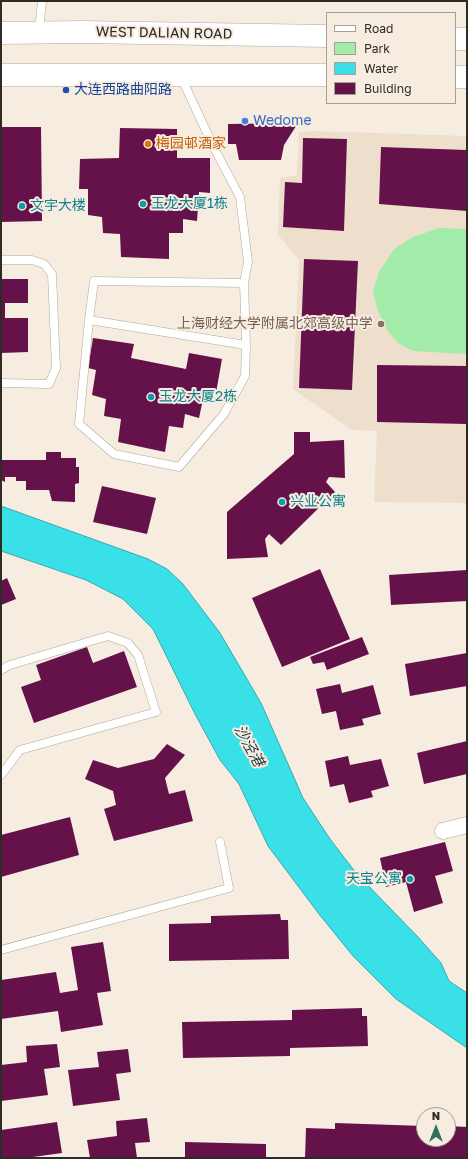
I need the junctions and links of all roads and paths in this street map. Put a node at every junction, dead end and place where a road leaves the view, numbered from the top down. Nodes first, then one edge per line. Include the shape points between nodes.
1 (42, 1) edge
2 (39, 32) junction
3 (1, 33) edge
4 (326, 36) edge
5 (456, 39) edge
6 (467, 39) edge
7 (1, 75) edge
8 (179, 75) junction
9 (326, 75) edge
10 (456, 77) edge
11 (467, 77) edge
12 (1, 260) edge
13 (244, 283) junction
14 (89, 320) junction
15 (246, 345) junction
16 (1, 383) edge
17 (1, 670) edge
18 (1, 775) edge
19 (467, 825) edge
20 (443, 831) dead end
21 (220, 842) dead end
22 (1, 950) edge

1 - 2 lane
2 - 3 main road, WEST DALIAN ROAD
2 - 4 main road, WEST DALIAN ROAD
5 - 6 main road
7 - 8 main road
8 - 9 main road
8 - 13 lane via 240,197 248,262
10 - 11 main road
12 - 16 lane via 32,260 44,264 52,274 56,368 49,384
13 - 14 lane via 94,281
13 - 15 lane
14 - 15 lane
14 - 15 lane via 79,424 114,454 179,467 224,414 245,376
17 - 18 lane via 10,665 108,636 128,643 138,655 156,712 20,750
19 - 20 street
21 - 22 lane via 229,888

